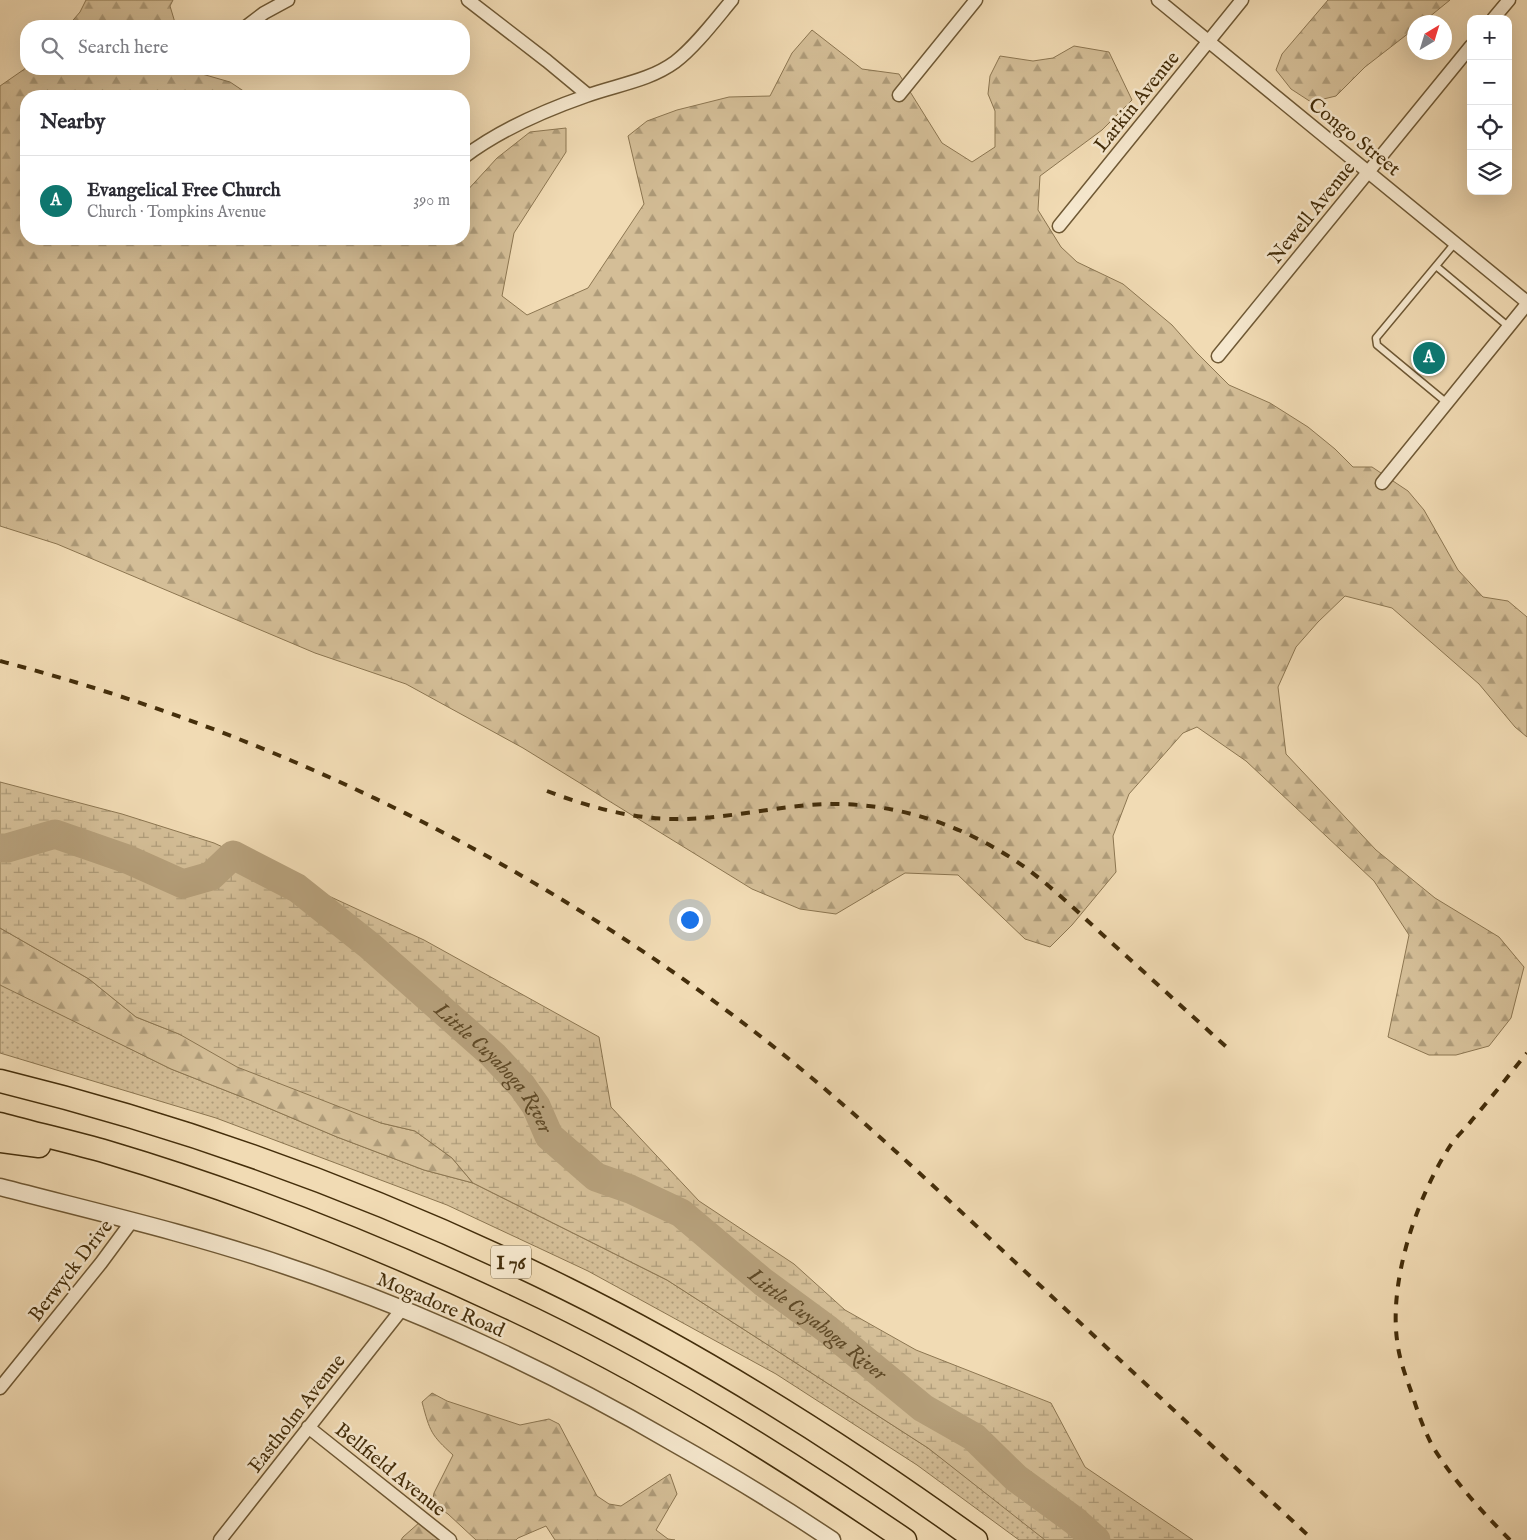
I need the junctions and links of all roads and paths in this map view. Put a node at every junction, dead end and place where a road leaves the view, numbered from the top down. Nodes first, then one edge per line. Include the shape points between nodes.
1 (288, 0) edge
2 (468, 0) edge
3 (732, 0) edge
4 (976, 0) edge
5 (1158, 0) edge
6 (1242, 0) edge
7 (1509, 0) edge
8 (1496, 15) edge
9 (255, 20) edge
10 (1208, 41) junction
11 (1467, 51) edge
12 (588, 95) junction
13 (899, 95) dead end
14 (470, 153) edge
15 (1368, 172) junction
16 (1059, 226) dead end
17 (1455, 243) junction
18 (1436, 266) junction
19 (1527, 303) edge
20 (1509, 327) junction
21 (1218, 356) dead end
22 (1447, 403) junction
23 (1382, 484) dead end
24 (0, 1081) edge
25 (0, 1124) edge
26 (0, 1141) edge
27 (106, 1152) junction
28 (0, 1188) edge
29 (132, 1221) junction
30 (402, 1308) junction
31 (0, 1388) edge
32 (308, 1426) junction
33 (220, 1540) edge
34 (450, 1540) edge
35 (832, 1540) edge
36 (904, 1540) edge
37 (976, 1540) edge

1 - 9 street
2 - 12 street
3 - 12 street via 713,24 663,70
4 - 13 street
5 - 10 street, Congo Street
6 - 10 street, Larkin Avenue
7 - 8 street
10 - 15 street, Congo Street
10 - 16 street, Larkin Avenue
11 - 15 street, Newell Avenue
12 - 14 street via 532,116
15 - 17 street, Congo Street
15 - 21 street, Newell Avenue
17 - 18 lane
17 - 19 street, Congo Street
18 - 20 lane
18 - 22 lane via 1376,338 1377,345
19 - 20 street
20 - 22 street
22 - 23 street
24 - 37 highway, I 76 via 110,1110 254,1157 487,1251 646,1330 766,1399 904,1488
25 - 27 highway, I 76
26 - 27 highway
27 - 36 highway, I 76 via 185,1177 342,1235 512,1309 682,1398 819,1482
28 - 29 street, Mogadore Road
29 - 30 street, Mogadore Road via 285,1265
29 - 31 street, Berwyck Drive
30 - 32 street, Eastholm Avenue
30 - 35 street, Mogadore Road via 588,1394 727,1473
32 - 33 street, Eastholm Avenue
32 - 34 street, Bellfield Avenue

